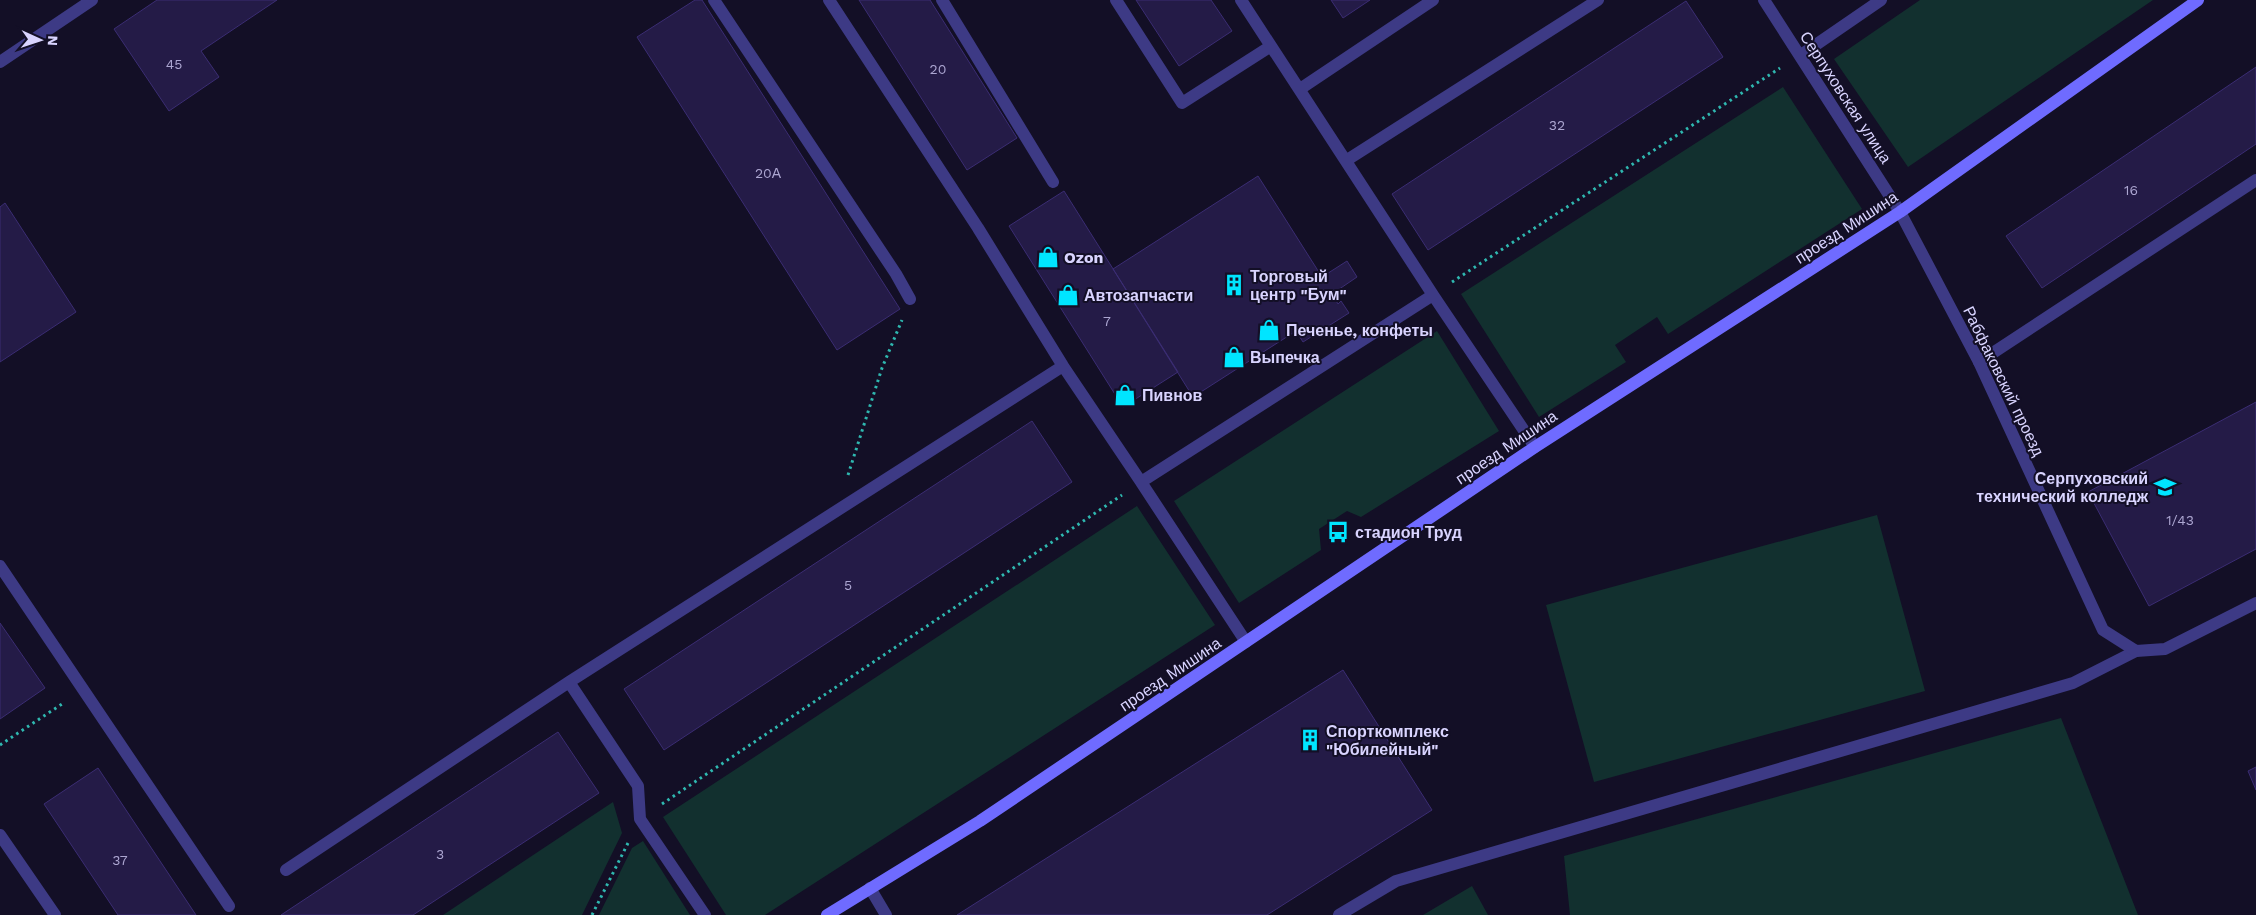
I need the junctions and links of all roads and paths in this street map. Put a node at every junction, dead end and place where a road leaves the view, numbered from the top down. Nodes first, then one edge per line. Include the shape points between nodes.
1 (92, 0) edge
2 (714, 0) edge
3 (829, 0) edge
4 (942, 0) edge
5 (1116, 0) edge
6 (1241, 0) edge
7 (1433, 0) edge
8 (1598, 0) edge
9 (1764, 0) edge
10 (1881, 0) edge
11 (2198, 0) edge
12 (1271, 46) junction
13 (1801, 55) junction
14 (0, 62) edge
15 (1300, 89) junction
16 (1347, 160) junction
17 (2256, 180) edge
18 (1054, 182) dead end
19 (1900, 212) junction
20 (1433, 295) junction
21 (910, 299) joint
22 (1979, 362) junction
23 (1063, 366) junction
24 (1534, 447) junction
25 (1141, 482) junction
26 (838, 510) junction
27 (0, 566) edge
28 (2256, 603) edge
29 (1246, 642) junction
30 (2136, 651) junction
31 (570, 682) junction
32 (84, 690) junction
33 (0, 745) edge
34 (640, 819) junction
35 (0, 835) edge
36 (286, 870) dead end
37 (870, 888) junction
38 (229, 906) dead end
39 (55, 915) edge
40 (592, 915) edge
41 (705, 915) edge
42 (827, 915) edge
43 (886, 915) edge
44 (1339, 915) edge

1 - 14 street
2 - 21 street
3 - 23 street via 978,228
4 - 18 street
5 - 12 street via 1182,103
6 - 12 street
7 - 15 street
8 - 16 street
9 - 13 street, Серпуховская улица
10 - 13 street
11 - 19 main road, проезд Мишина
12 - 15 street
13 - 19 street, Серпуховская улица
13 - 20 path
15 - 16 street
16 - 20 street
17 - 22 street
19 - 22 street, Рабфаковский проезд
19 - 24 main road, проезд Мишина
20 - 24 street
20 - 25 street
21 - 26 path via 882,368
22 - 30 street, Рабфаковский проезд via 2103,630
23 - 25 street
23 - 26 street
24 - 29 main road, проезд Мишина
25 - 29 street
25 - 34 path
26 - 31 street
27 - 32 street
28 - 30 street via 2165,649
29 - 37 main road, проезд Мишина via 980,821
30 - 44 street via 2073,683 1396,881
31 - 34 street via 638,786
31 - 36 street
32 - 33 path
32 - 38 street
34 - 40 path
34 - 41 street
35 - 39 street
37 - 42 main road, проезд Мишина
37 - 43 street

